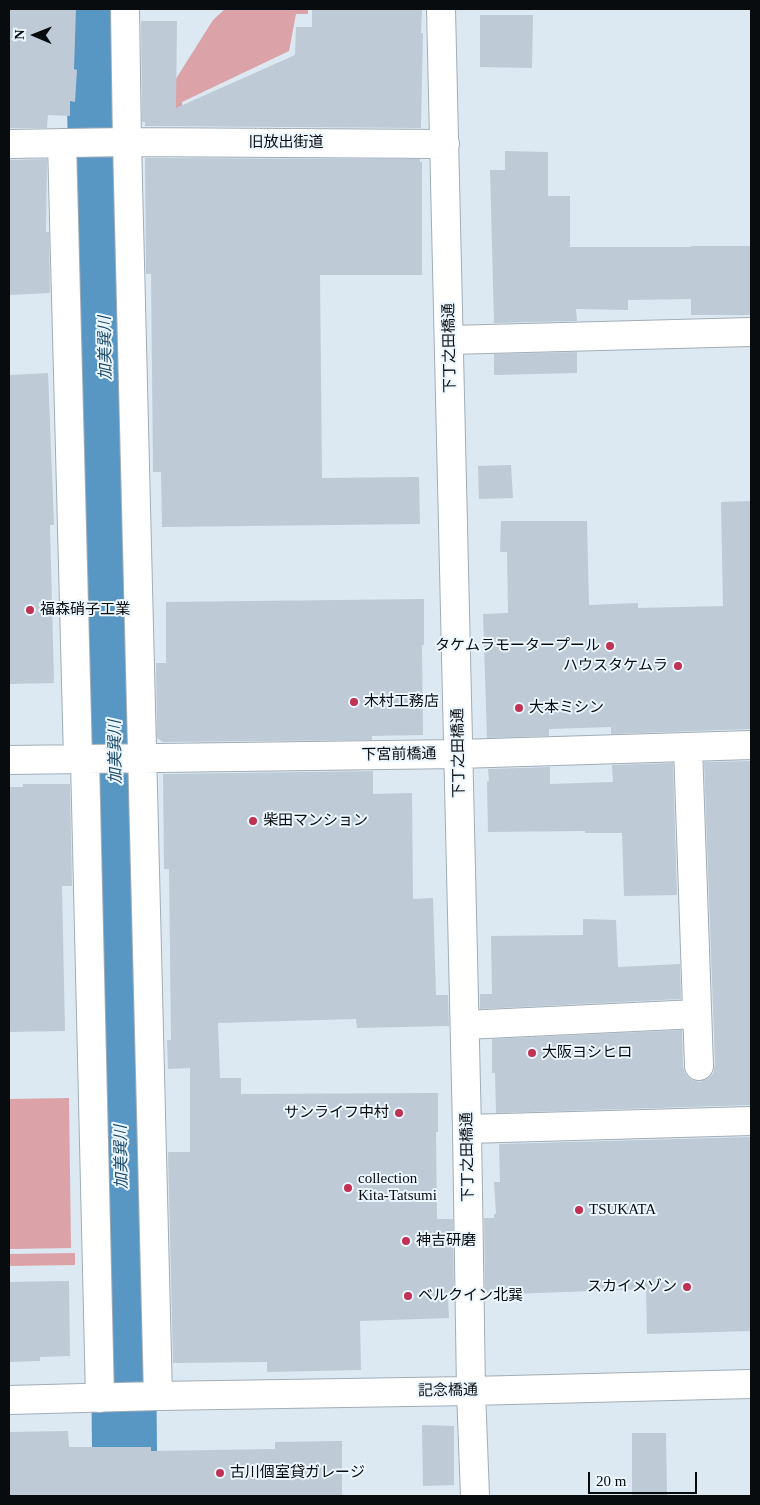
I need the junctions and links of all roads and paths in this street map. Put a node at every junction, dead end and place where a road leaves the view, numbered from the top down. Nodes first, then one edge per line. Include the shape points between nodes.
1 (125, 9) edge
2 (441, 9) edge
3 (123, 142) junction
4 (66, 143) junction
5 (9, 144) edge
6 (444, 144) junction
7 (751, 332) edge
8 (450, 340) junction
9 (751, 745) edge
10 (688, 747) junction
11 (459, 754) junction
12 (85, 759) junction
13 (139, 759) junction
14 (9, 760) edge
15 (697, 1014) junction
16 (465, 1025) junction
17 (699, 1066) dead end
18 (751, 1121) edge
19 (467, 1129) junction
20 (751, 1384) edge
21 (471, 1391) junction
22 (151, 1396) junction
23 (105, 1398) junction
24 (9, 1400) edge
25 (475, 1496) edge

1 - 3 street
2 - 6 street, 下丁之田橋通
3 - 4 street, 旧放出街道
3 - 6 street, 旧放出街道
3 - 13 street
4 - 5 street
4 - 12 street
6 - 8 street, 下丁之田橋通
7 - 8 street
8 - 11 street, 下丁之田橋通
9 - 10 street, 下宮前橋通
10 - 11 street, 下宮前橋通
10 - 15 street
11 - 13 street, 下宮前橋通
11 - 16 street, 下丁之田橋通
12 - 13 street, 下宮前橋通
12 - 14 street
12 - 23 street
13 - 22 street
15 - 16 street
15 - 17 street
16 - 19 street, 下丁之田橋通
18 - 19 street
19 - 21 street, 下丁之田橋通
20 - 21 street, 記念橋通
21 - 22 street, 記念橋通
21 - 25 street, 下丁之田橋通
22 - 23 street, 記念橋通
23 - 24 street

